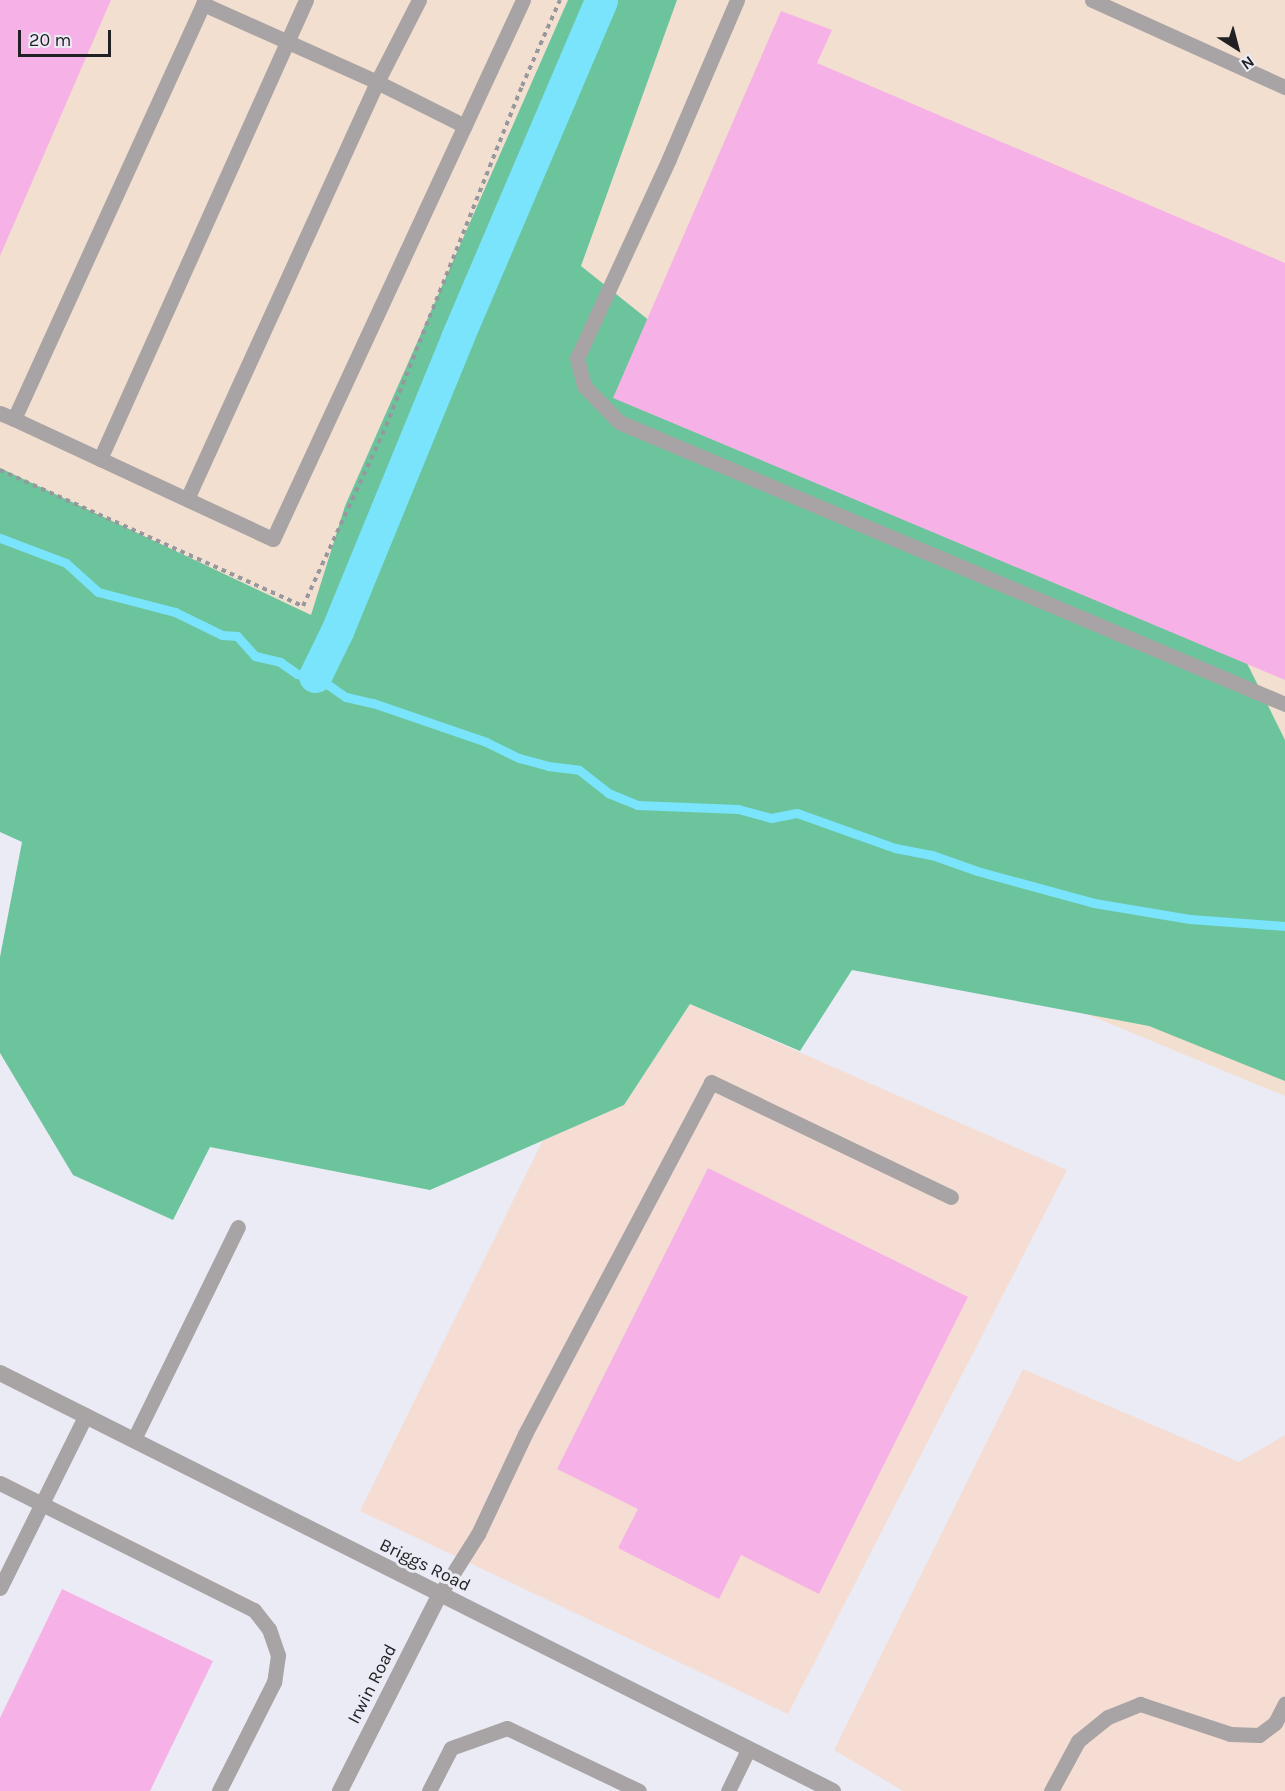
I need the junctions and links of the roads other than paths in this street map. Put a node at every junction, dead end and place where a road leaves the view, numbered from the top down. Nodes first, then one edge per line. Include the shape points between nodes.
1 (306, 0) edge
2 (419, 0) edge
3 (523, 0) edge
4 (737, 0) edge
5 (1092, 0) edge
6 (204, 2) edge
7 (286, 43) junction
8 (377, 82) junction
9 (1285, 87) edge
10 (465, 126) junction
11 (7, 416) edge
12 (100, 459) junction
13 (187, 499) junction
14 (1285, 704) edge
15 (951, 1197) dead end
16 (238, 1227) dead end
17 (0, 1373) edge
18 (86, 1415) junction
19 (134, 1439) junction
20 (0, 1484) edge
21 (42, 1503) junction
22 (4, 1570) edge
23 (0, 1588) edge
24 (440, 1594) junction
25 (1285, 1703) edge
26 (748, 1750) junction
27 (219, 1791) edge
28 (340, 1791) edge
29 (429, 1791) edge
30 (639, 1791) edge
31 (728, 1791) edge
32 (833, 1791) edge
33 (1051, 1791) edge

1 - 7 lane
2 - 8 lane
3 - 10 lane
4 - 14 lane via 577,358 584,386 619,422
5 - 9 lane
6 - 7 lane
6 - 11 lane
7 - 8 lane
7 - 12 lane
8 - 10 lane
8 - 13 lane
10 - 13 lane via 273,539
11 - 12 lane
12 - 13 lane
15 - 24 lane via 711,1082 525,1434 478,1534
16 - 19 lane
17 - 18 street, Briggs Road
18 - 19 street, Briggs Road
18 - 21 lane
19 - 24 street, Briggs Road
20 - 21 lane
21 - 22 lane
21 - 27 lane via 254,1610 269,1629 278,1655 274,1682
22 - 23 lane
24 - 26 street, Briggs Road
24 - 28 street, Irwin Road
25 - 33 lane via 1275,1723 1258,1735 1230,1734 1140,1704 1108,1716 1078,1741
26 - 31 lane
26 - 32 street, Briggs Road
29 - 30 lane via 451,1748 507,1728

